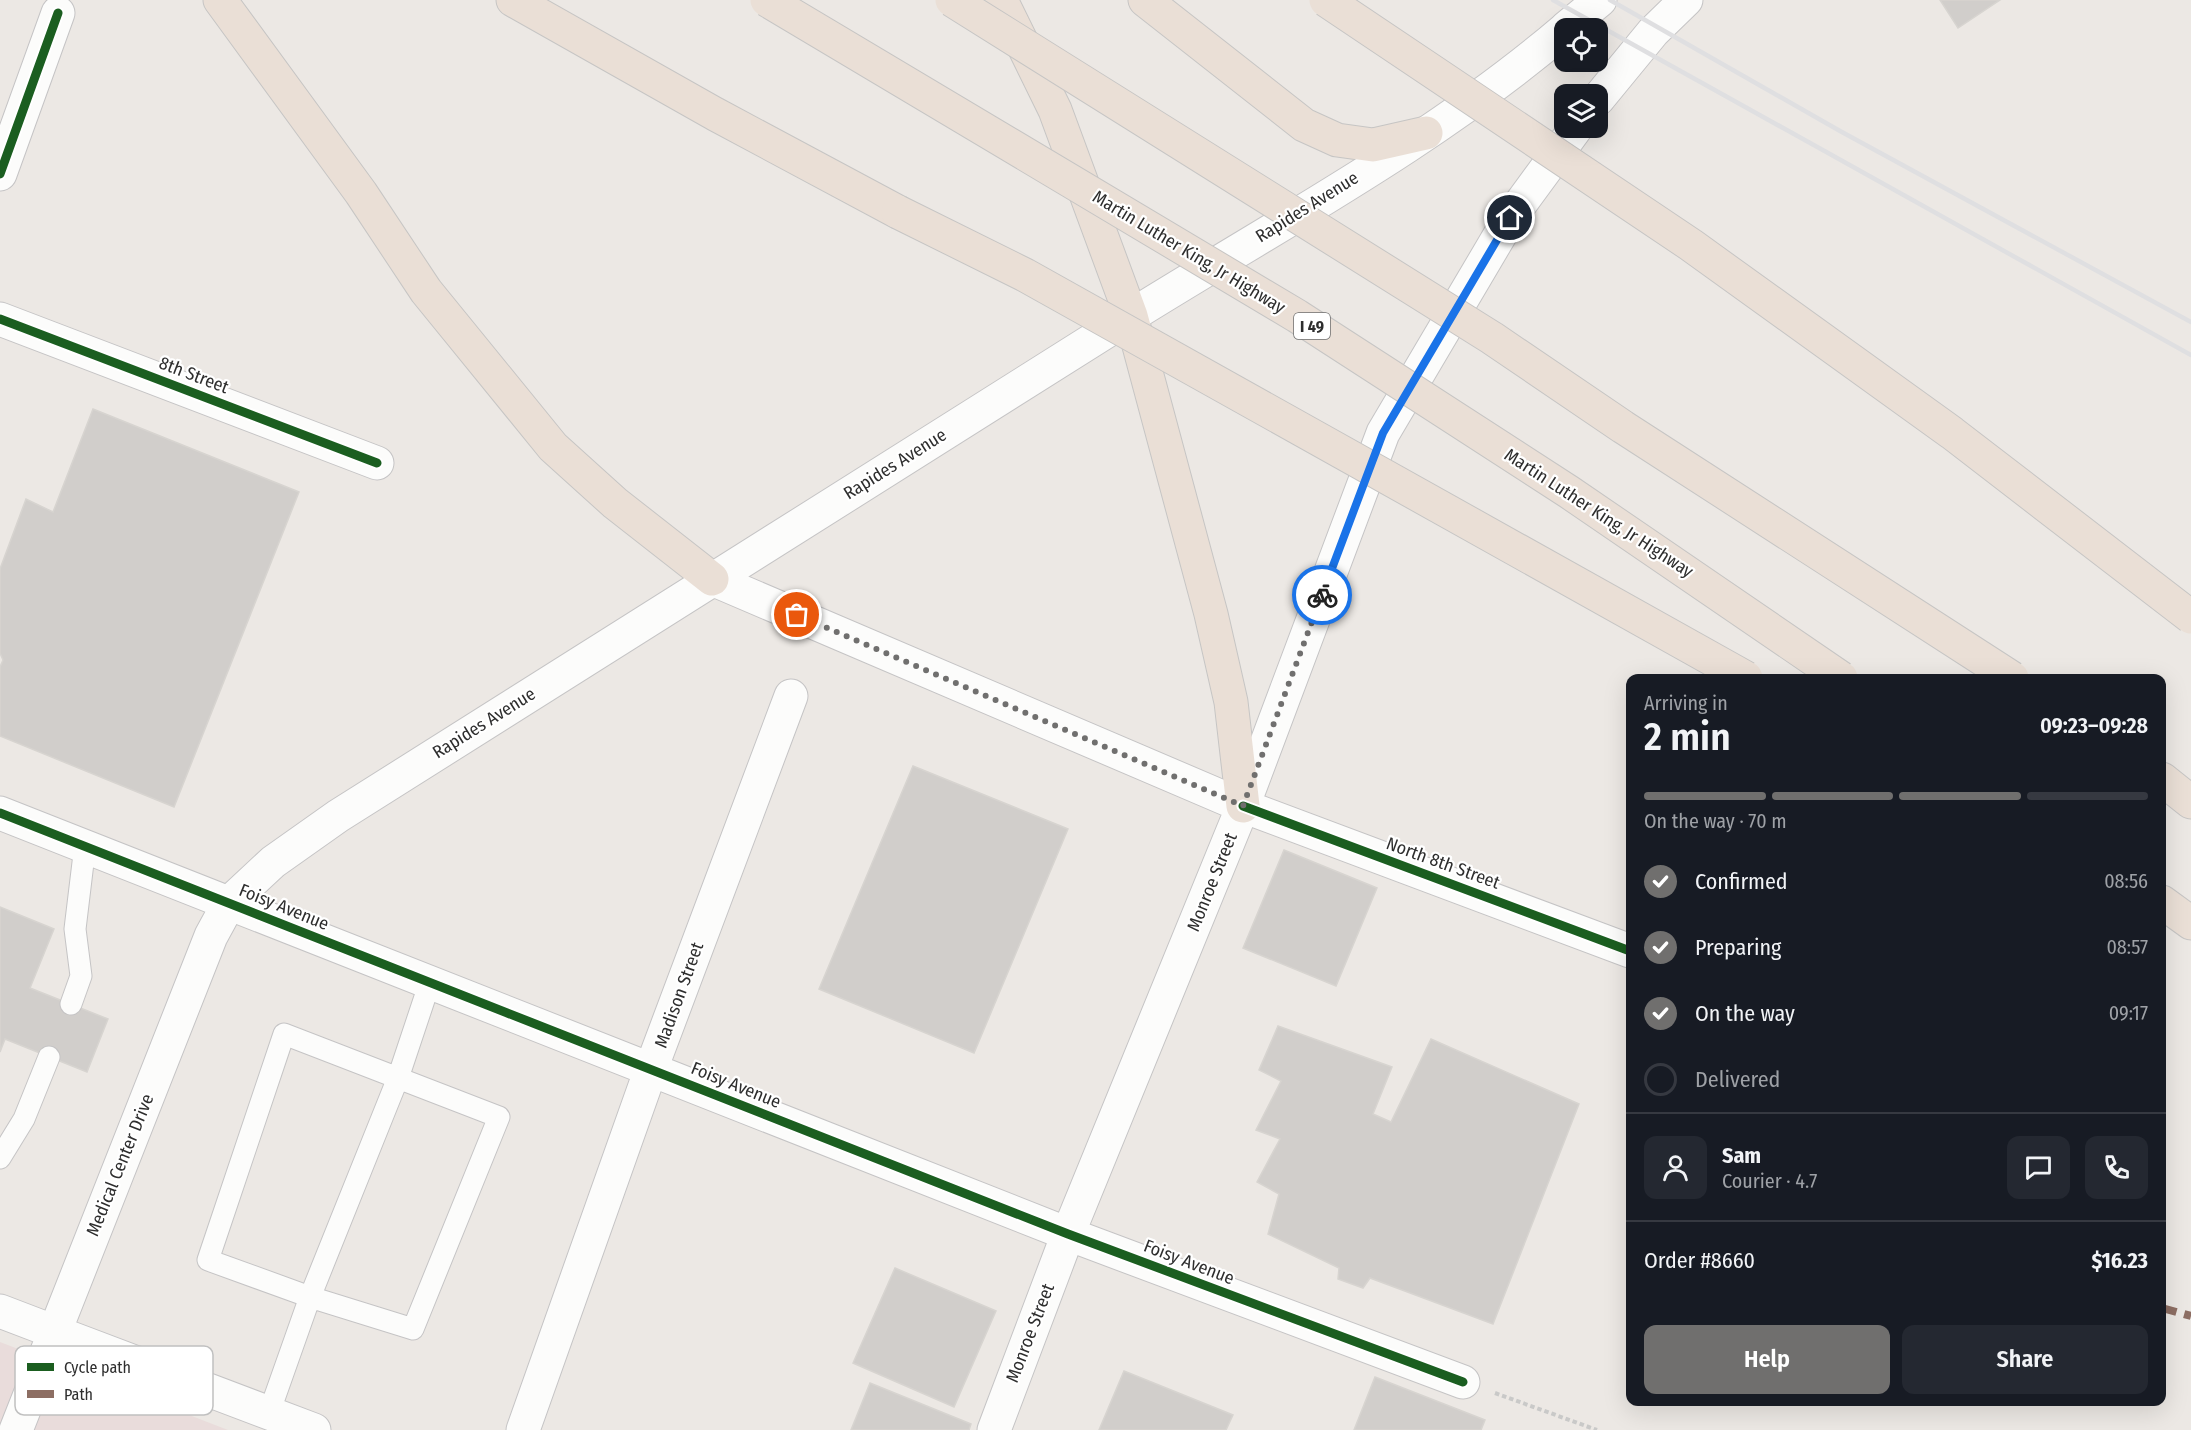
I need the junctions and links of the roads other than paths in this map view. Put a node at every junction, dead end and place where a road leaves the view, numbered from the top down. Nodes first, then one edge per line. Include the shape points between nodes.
1 (220, 0) edge
2 (513, 0) edge
3 (767, 0) edge
4 (952, 0) edge
5 (1001, 0) edge
6 (1145, 0) edge
7 (1326, 0) edge
8 (1600, 0) edge
9 (1686, 0) edge
10 (58, 13) dead end
11 (1578, 18) edge
12 (1554, 38) edge
13 (1608, 87) edge
14 (1426, 133) junction
15 (1569, 138) edge
16 (0, 174) edge
17 (1131, 316) junction
18 (0, 319) edge
19 (377, 463) dead end
20 (712, 579) junction
21 (2191, 617) edge
22 (1739, 674) edge
23 (1835, 674) edge
24 (2006, 674) edge
25 (791, 696) dead end
26 (2166, 782) edge
27 (2191, 802) edge
28 (1243, 806) junction
29 (0, 813) edge
30 (85, 846) junction
31 (229, 903) junction
32 (1626, 950) edge
33 (429, 982) junction
34 (71, 1004) dead end
35 (49, 1057) dead end
36 (651, 1070) junction
37 (398, 1078) junction
38 (0, 1158) edge
39 (1068, 1234) junction
40 (310, 1297) junction
41 (0, 1311) edge
42 (55, 1332) junction
43 (49, 1346) edge
44 (92, 1346) edge
45 (1463, 1382) road end
46 (213, 1392) edge
47 (269, 1413) junction
48 (22, 1415) edge
49 (16, 1430) edge
50 (314, 1430) edge
51 (523, 1430) edge
52 (994, 1430) edge

1 - 20 highway via 361,193 426,291 554,447 615,503
2 - 22 highway, bridge via 715,114 1025,275
3 - 23 highway, Martin Luther King, Jr Highway / I 49, bridge via 1297,316 1588,505
4 - 24 highway, bridge via 1492,338
5 - 17 highway via 1055,110
6 - 14 highway via 1304,125 1336,140 1373,145
7 - 21 highway, bridge via 1691,244 1952,433
8 - 11 main road, Rapides Avenue
9 - 13 main road via 1653,32
10 - 16 main road
12 - 14 main road, Rapides Avenue
14 - 17 main road, Rapides Avenue
15 - 28 main road, Monroe Street via 1510,218 1383,433
17 - 20 main road, Rapides Avenue
17 - 28 highway via 1211,614 1231,702
18 - 19 main road, 8th Street
20 - 28 main road
20 - 31 main road, Rapides Avenue via 338,816 273,862
25 - 36 main road, Madison Street
26 - 27 highway
28 - 32 main road, North 8th Street
28 - 39 main road, Monroe Street
29 - 30 main road, Foisy Avenue
30 - 31 main road, Foisy Avenue
30 - 34 lane via 75,929 81,976
31 - 33 main road, Foisy Avenue
31 - 42 main road, Medical Center Drive via 211,936
33 - 36 main road, Foisy Avenue
33 - 37 lane
35 - 38 lane via 24,1119
36 - 39 main road, Foisy Avenue
36 - 51 main road, Madison Street
37 - 40 lane
37 - 40 lane via 500,1117 413,1329
37 - 40 lane via 284,1034 208,1260
39 - 45 main road, Foisy Avenue
39 - 52 main road, Monroe Street
40 - 47 lane
41 - 42 main road
42 - 43 main road, Medical Center Drive
42 - 44 main road
46 - 47 main road
47 - 50 main road
48 - 49 main road, Medical Center Drive

